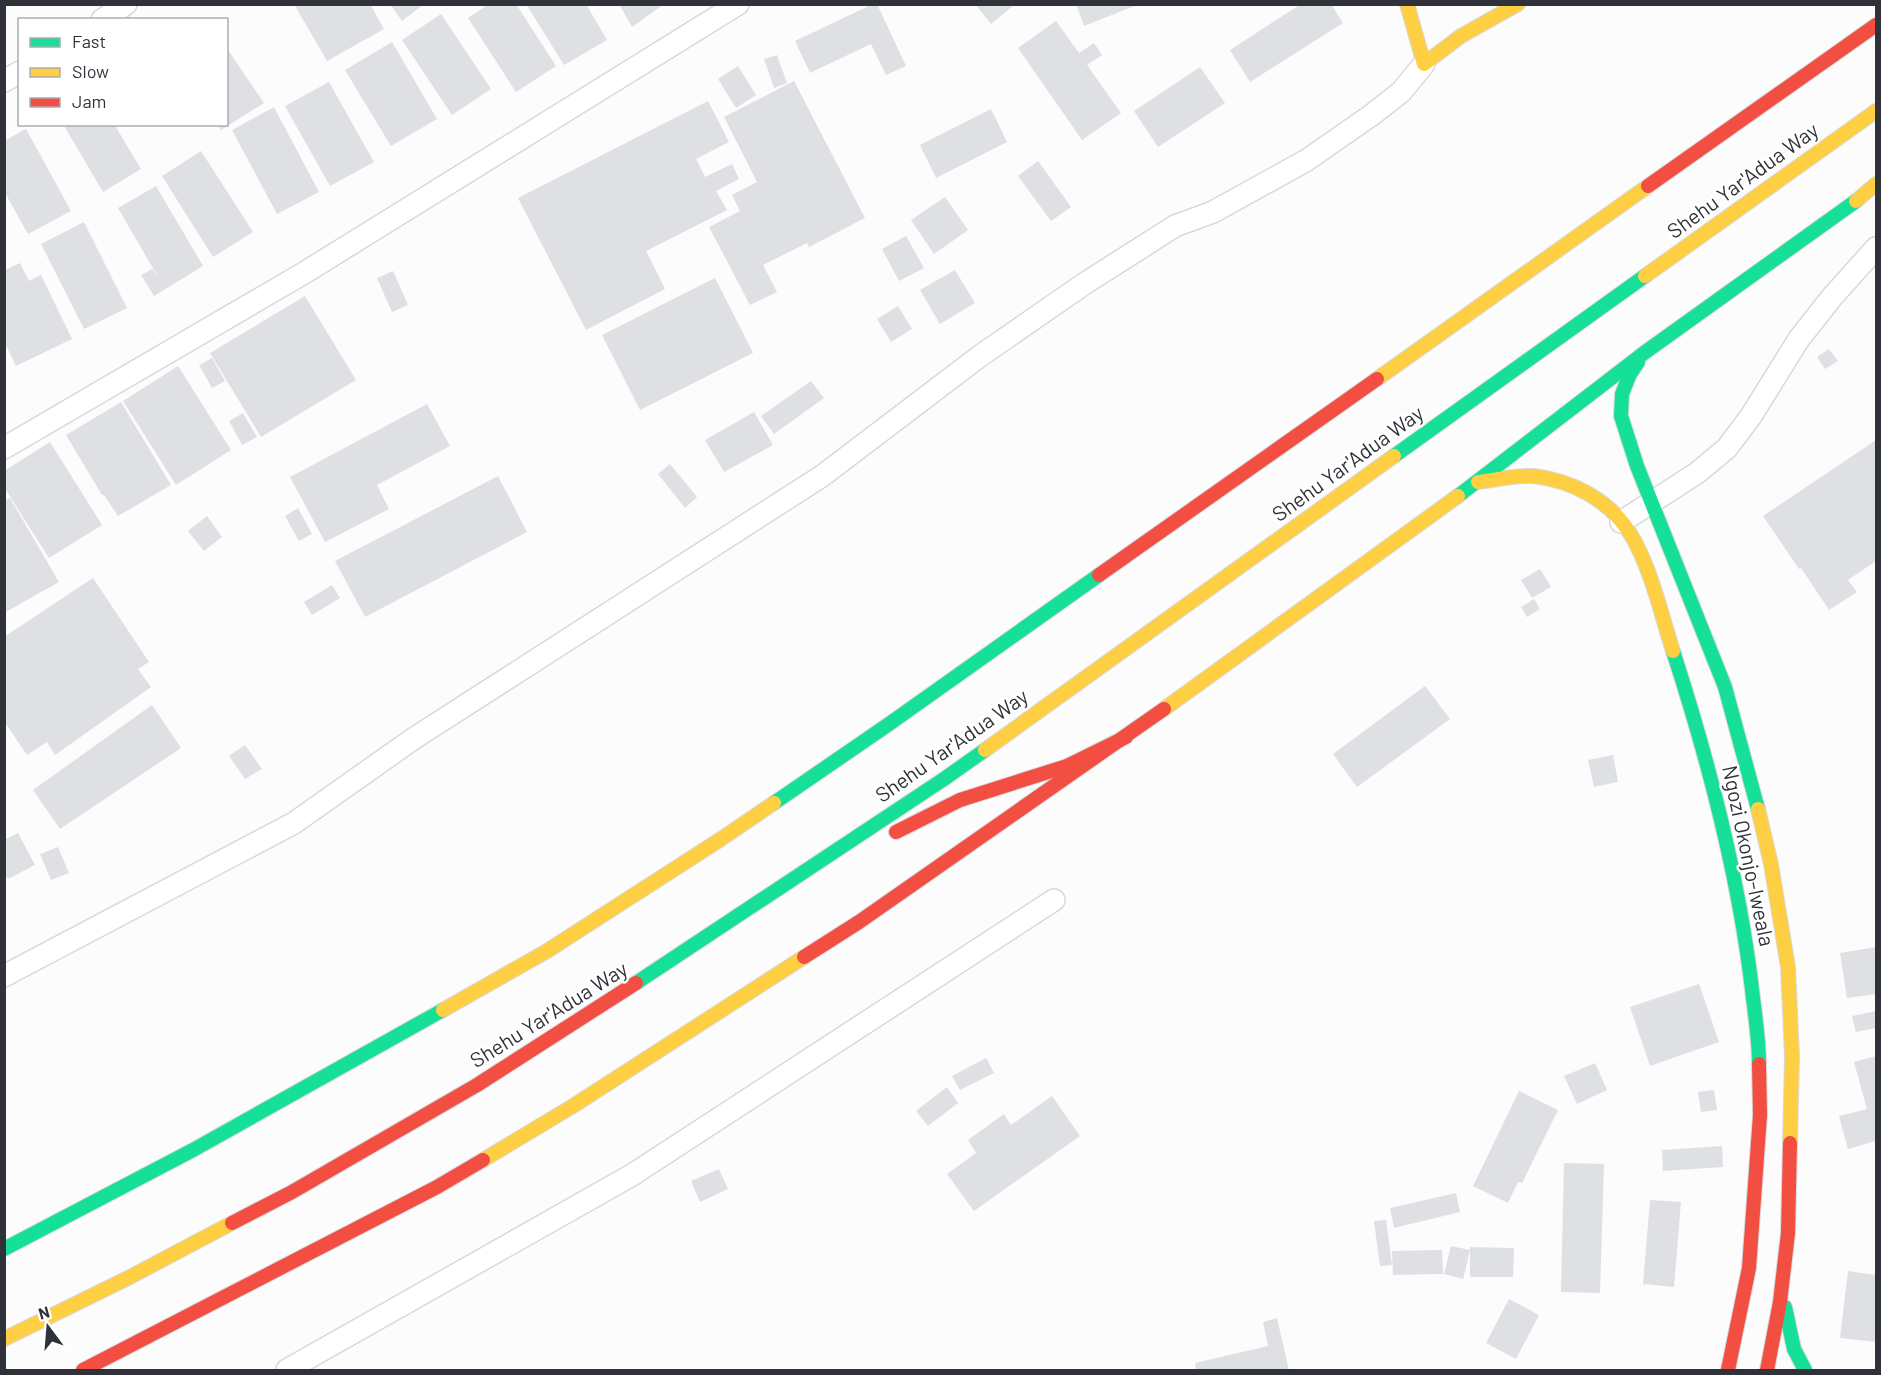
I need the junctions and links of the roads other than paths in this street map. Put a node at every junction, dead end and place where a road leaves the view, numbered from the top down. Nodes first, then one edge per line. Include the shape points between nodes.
1 (126, 4) edge
2 (738, 4) edge
3 (1407, 4) edge
4 (1518, 4) edge
5 (105, 18) edge
6 (1876, 25) edge
7 (1424, 64) junction
8 (18, 73) edge
9 (4, 81) edge
10 (1876, 111) edge
11 (1876, 184) edge
12 (1876, 248) edge
13 (1644, 353) junction
14 (4, 448) edge
15 (1476, 483) junction
16 (1652, 503) junction
17 (1621, 522) junction
18 (1126, 737) junction
19 (887, 837) dead end
20 (867, 846) dead end
21 (796, 878) junction
22 (1054, 900) dead end
23 (4, 976) edge
24 (4, 1249) edge
25 (1782, 1285) junction
26 (4, 1339) edge
27 (83, 1371) edge
28 (287, 1371) edge
29 (1728, 1371) edge
30 (1767, 1371) edge
31 (1805, 1371) edge

1 - 5 street
2 - 14 street via 304,273
3 - 7 main road
4 - 7 main road via 1461,36
6 - 24 main road via 918,704 721,839 547,951 193,1150
7 - 23 street via 1401,92 1307,160 1213,212 1175,226 1084,284 980,356 822,476 413,739 294,823
8 - 9 street
10 - 21 main road, Shehu Yar'Adua Way via 964,765
11 - 13 main road
12 - 16 street via 1799,339 1727,448
13 - 15 main road
13 - 16 main road via 1622,394 1621,416
15 - 17 main road, Ngozi Okonjo-Iweala via 1531,476 1559,481 1587,492 1612,510
15 - 18 main road
16 - 17 street
16 - 25 main road via 1725,687 1771,864 1788,967 1792,1056 1788,1233
17 - 29 main road, Ngozi Okonjo-Iweala via 1645,564 1689,700 1735,881 1748,960 1759,1051 1760,1116 1749,1268
18 - 19 main road via 1050,772 960,800
18 - 27 main road via 859,922 573,1106 437,1187
20 - 21 main road
21 - 26 main road, Shehu Yar'Adua Way via 466,1091 292,1192
22 - 28 street via 632,1175
25 - 30 main road
25 - 31 main road via 1787,1323

